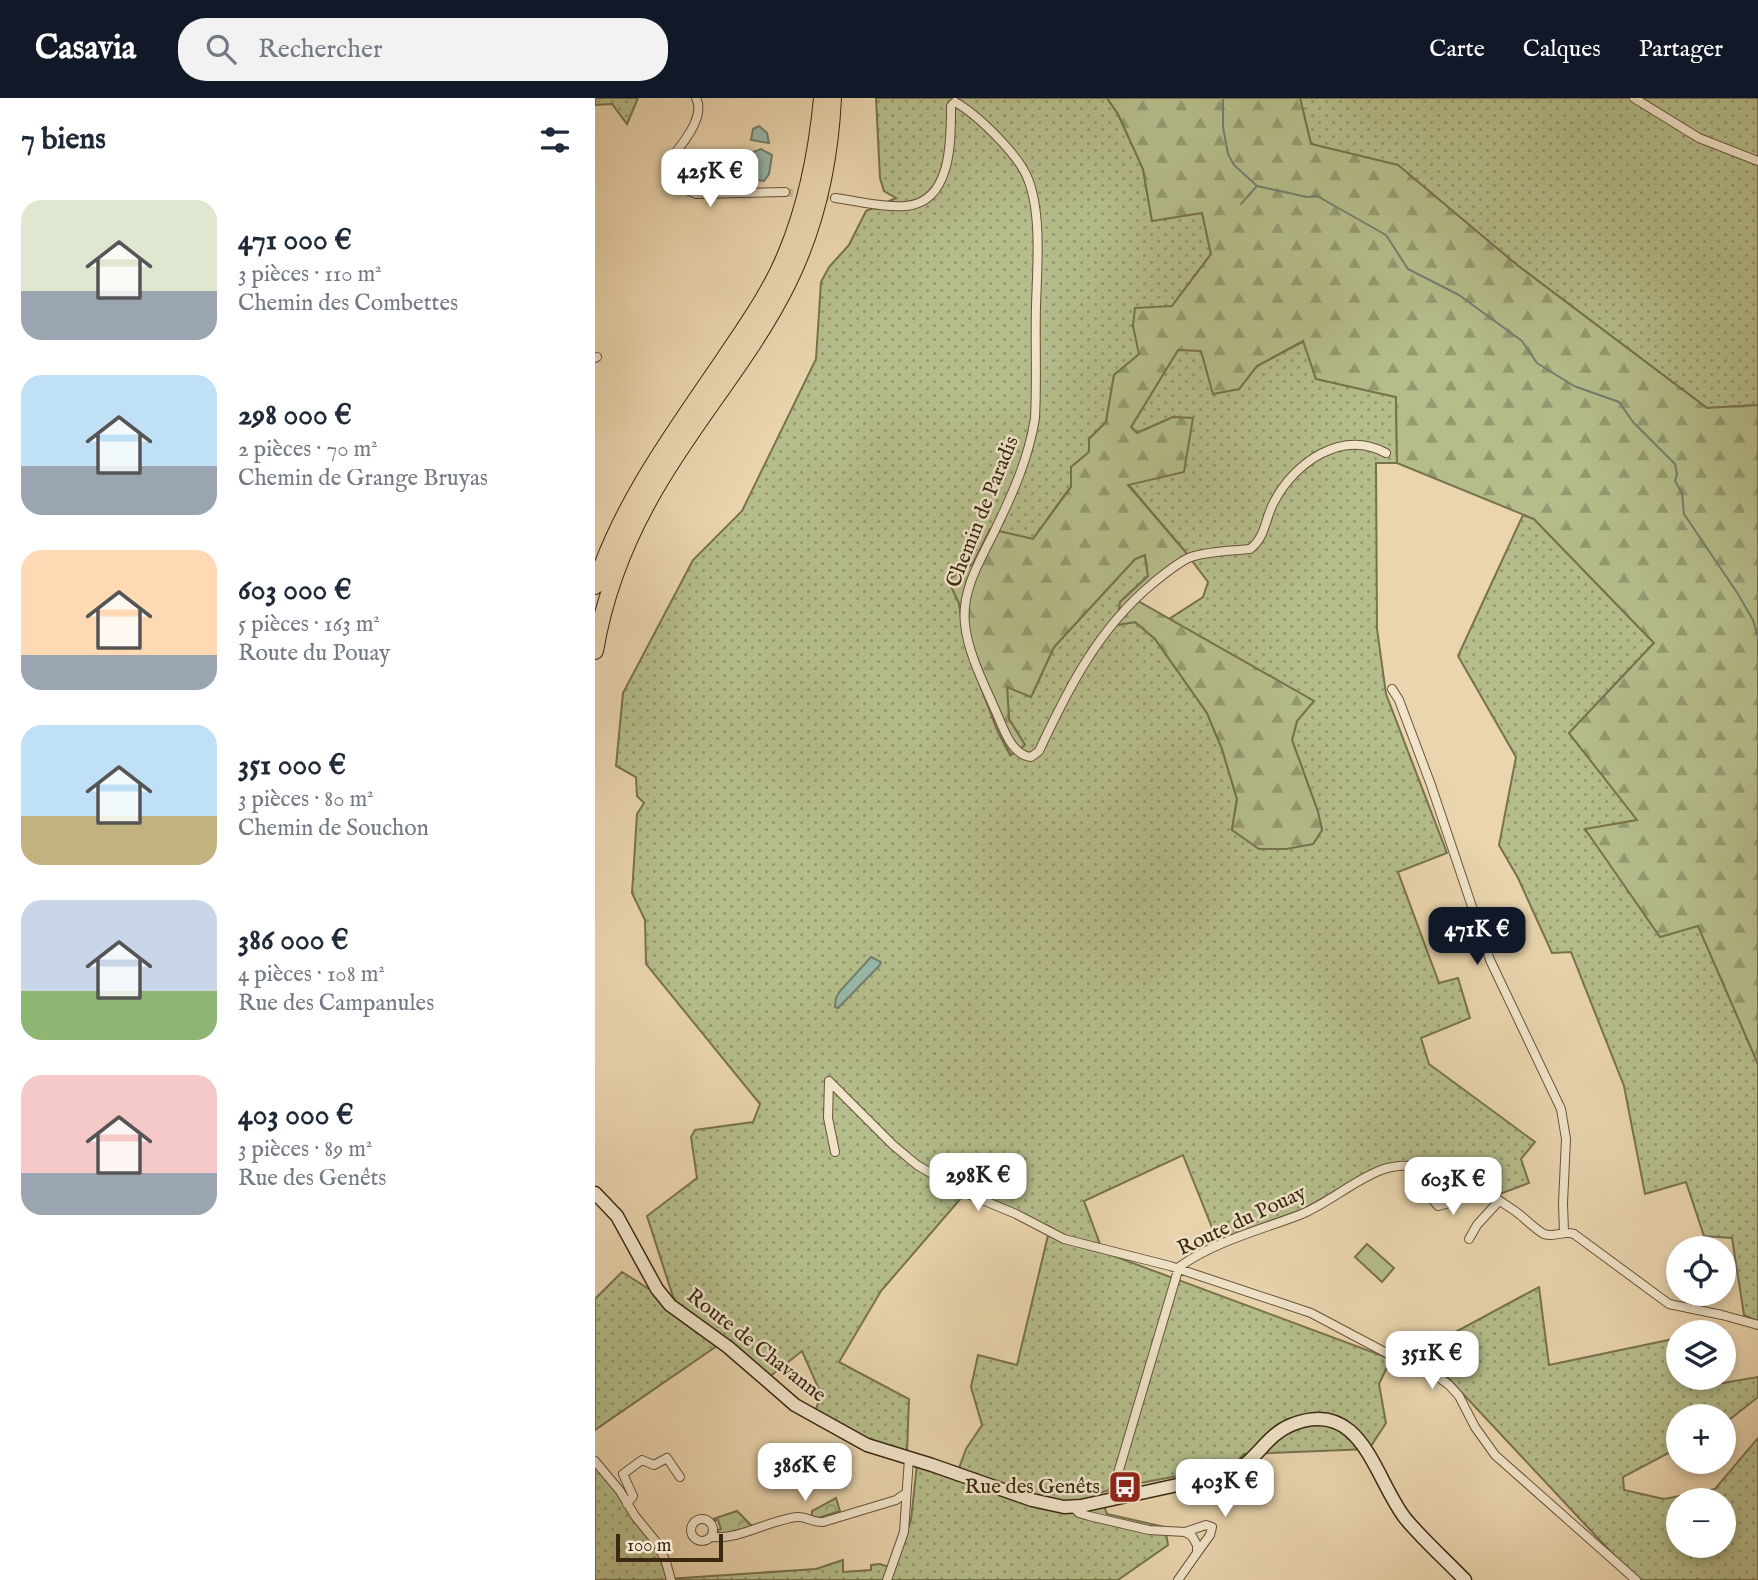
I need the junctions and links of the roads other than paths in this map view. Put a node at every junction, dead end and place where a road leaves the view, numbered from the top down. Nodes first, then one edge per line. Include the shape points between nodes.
1 (696, 98) edge
2 (822, 98) edge
3 (833, 98) edge
4 (1634, 98) edge
5 (1758, 162) edge
6 (785, 192) tunnel mouth
7 (835, 198) tunnel mouth
8 (1386, 453) dead end
9 (595, 586) edge
10 (595, 651) edge
11 (1392, 690) dead end
12 (835, 1152) dead end
13 (1464, 1181) junction
14 (598, 1196) edge
15 (1432, 1199) dead end
16 (1499, 1201) junction
17 (1564, 1232) junction
18 (1469, 1239) dead end
19 (1178, 1270) junction
20 (1758, 1325) edge
21 (909, 1458) junction
22 (595, 1461) edge
23 (680, 1476) dead end
24 (906, 1493) junction
25 (1113, 1498) junction
26 (627, 1504) junction
27 (1073, 1507) junction
28 (1185, 1532) junction
29 (711, 1537) dead end
30 (1197, 1553) junction
31 (671, 1580) edge
32 (887, 1580) edge
33 (1178, 1580) edge
34 (1465, 1580) edge
35 (1636, 1580) edge

1 - 6 street via 698,116 670,160 689,191 705,195
2 - 9 highway via 817,147 786,255 750,320 642,481 605,554
3 - 10 highway via 823,179 794,270 762,330 640,517 614,576
4 - 5 street via 1699,138
7 - 8 street, Chemin de Paradis via 903,206 924,201 942,178 955,103 997,139 1028,180 1038,241 1035,418 1017,482 980,557 964,612 985,686 1003,728 1023,757 1039,751 1086,661 1132,600 1189,558 1258,544 1275,499 1314,456 1356,444
11 - 17 street via 1431,785 1490,960 1561,1109 1566,1139
12 - 19 street via 828,1118 829,1081 894,1145 955,1188 1064,1239
13 - 15 street via 1446,1204 1438,1206
13 - 16 street, Route du Pouay
13 - 19 street, Route du Pouay via 1422,1168 1383,1170 1312,1209 1212,1250
14 - 21 main road, Route de Chavanne via 617,1216 670,1305 795,1405 867,1445
16 - 17 street, Route du Pouay via 1544,1234
16 - 18 street
17 - 20 street, Route du Pouay via 1583,1240 1669,1304
19 - 25 street, Route du Pouay
19 - 35 street via 1311,1313 1430,1371 1459,1396 1495,1455
21 - 24 street
21 - 27 main road, Route de Chavanne via 1032,1500
22 - 26 street
23 - 26 street via 667,1458 652,1465 642,1460 623,1474 632,1496
24 - 29 street via 823,1522 796,1517
24 - 32 street via 904,1532
25 - 27 main road, Route de Chavanne
25 - 34 main road, Route de Chavanne via 1238,1471 1279,1432 1300,1422 1326,1420 1347,1428 1363,1443 1405,1518
26 - 31 street via 661,1550
27 - 28 street via 1079,1513 1149,1530
28 - 30 street via 1192,1536
28 - 30 street via 1212,1527
30 - 33 street

